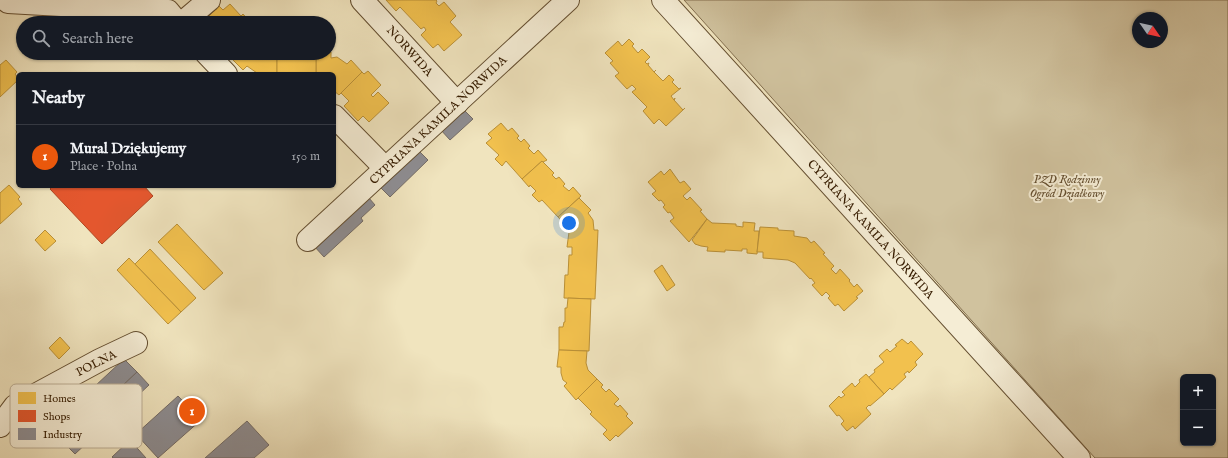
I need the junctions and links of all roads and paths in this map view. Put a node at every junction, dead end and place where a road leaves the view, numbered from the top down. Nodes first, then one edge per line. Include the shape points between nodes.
1 (209, 0) edge
2 (362, 0) edge
3 (663, 0) edge
4 (558, 3) edge
5 (6, 6) edge
6 (172, 16) edge
7 (190, 16) edge
8 (213, 60) edge
9 (224, 72) edge
10 (457, 103) junction
11 (336, 118) edge
12 (385, 168) junction
13 (308, 240) dead end
14 (136, 343) dead end
15 (56, 384) edge
16 (10, 413) edge
17 (0, 426) edge
18 (1078, 458) edge

1 - 7 street
2 - 10 street, NORWIDA
3 - 18 street, CYPRIANA KAMILA NORWIDA
4 - 10 street, CYPRIANA KAMILA NORWIDA
5 - 6 street via 168,11
8 - 9 street
10 - 12 street, CYPRIANA KAMILA NORWIDA
11 - 12 street
12 - 13 street, CYPRIANA KAMILA NORWIDA
14 - 15 street, POLNA
16 - 17 street, POLNA

